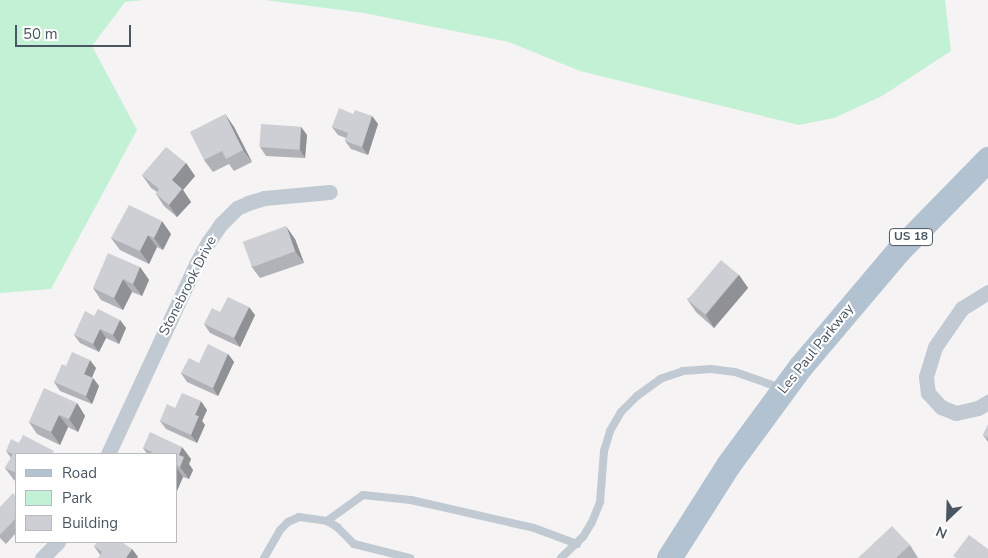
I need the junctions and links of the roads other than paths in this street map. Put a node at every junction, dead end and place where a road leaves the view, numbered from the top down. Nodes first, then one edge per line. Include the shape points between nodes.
1 (988, 159) edge
2 (330, 192) dead end
3 (988, 292) edge
4 (783, 389) junction
5 (988, 402) edge
6 (108, 453) edge
7 (327, 521) junction
8 (57, 543) edge
9 (576, 544) junction
10 (42, 558) edge
11 (264, 558) edge
12 (410, 558) edge
13 (561, 558) edge
14 (669, 558) edge

1 - 4 main road, Les Paul Parkway / US 18 via 870,282
2 - 6 street, Stonebrook Drive via 264,198 237,208 221,224 196,264
3 - 5 street via 962,308 935,347 926,377 928,393 948,410 956,413
4 - 9 lane via 735,372 711,369 684,371 660,379 637,396 621,412 610,431 604,451 600,502 592,522
4 - 14 main road, Les Paul Parkway / US 18 via 723,473
7 - 9 lane via 363,495 411,500 525,526
7 - 11 lane via 299,517 288,522
7 - 12 lane via 337,526 354,544
8 - 10 street
9 - 13 lane

